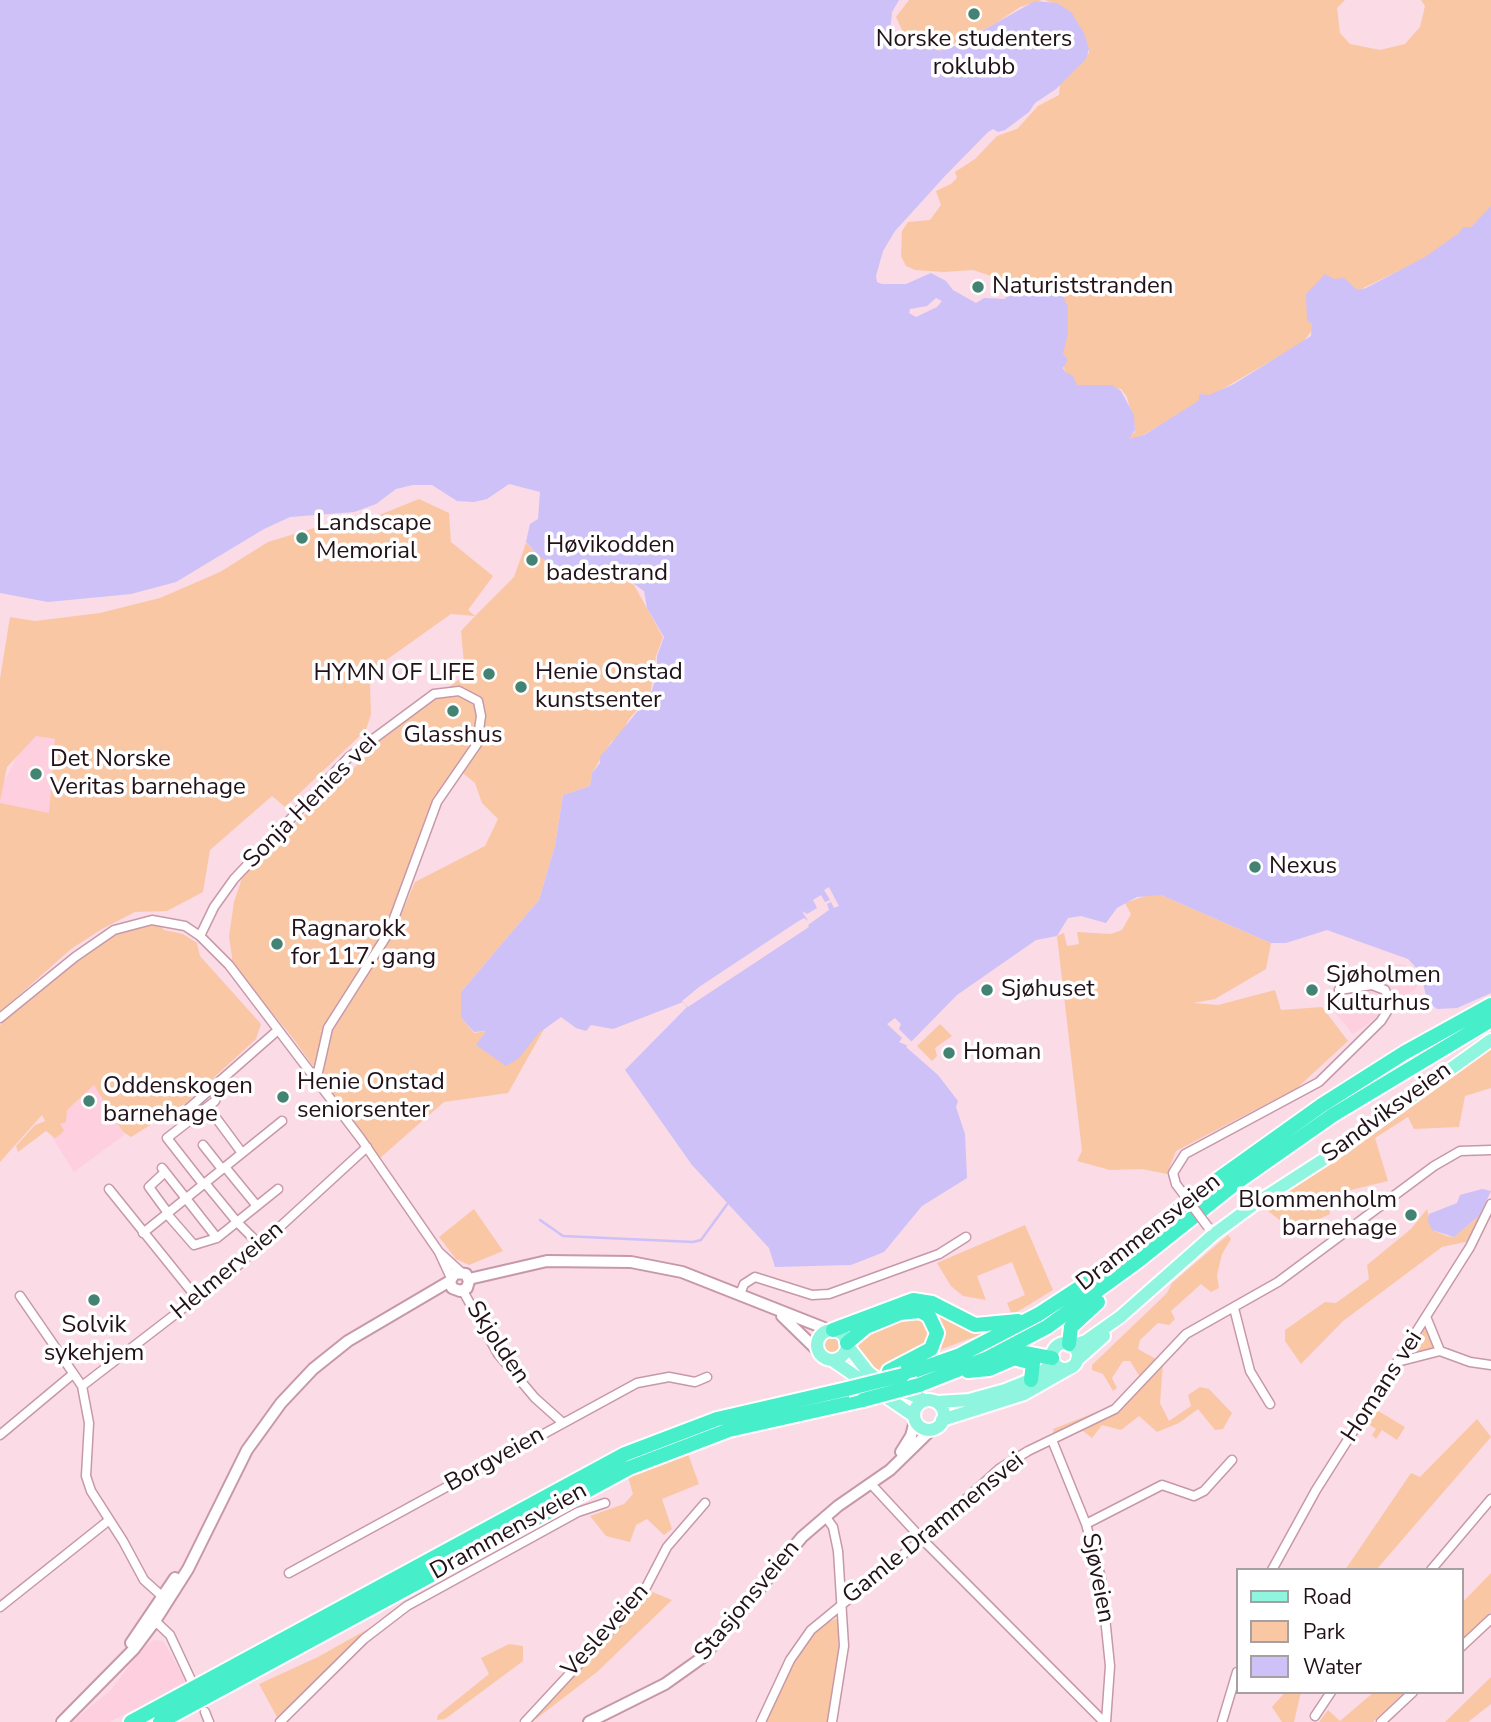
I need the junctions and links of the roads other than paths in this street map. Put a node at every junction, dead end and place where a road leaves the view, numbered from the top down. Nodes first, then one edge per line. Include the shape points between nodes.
1 (200, 936) junction
2 (1339, 990) dead end
3 (1491, 1005) edge
4 (0, 1018) edge
5 (1491, 1020) edge
6 (278, 1030) junction
7 (1491, 1040) edge
8 (316, 1081) junction
9 (217, 1083) junction
10 (208, 1107) junction
11 (188, 1109) dead end
12 (282, 1121) dead end
13 (203, 1145) dead end
14 (367, 1147) junction
15 (1491, 1150) edge
16 (242, 1153) junction
17 (223, 1168) junction
18 (204, 1183) junction
19 (109, 1189) dead end
20 (278, 1189) dead end
21 (186, 1198) junction
22 (1491, 1204) edge
23 (257, 1206) junction
24 (167, 1213) junction
25 (237, 1223) junction
26 (1211, 1231) junction
27 (143, 1233) junction
28 (966, 1237) dead end
29 (217, 1238) junction
30 (261, 1246) junction
31 (439, 1252) junction
32 (1138, 1261) junction
33 (466, 1276) junction
34 (455, 1285) junction
35 (740, 1294) junction
36 (20, 1296) dead end
37 (196, 1297) junction
38 (765, 1305) junction
39 (1234, 1308) junction
40 (1040, 1314) junction
41 (1120, 1317) junction
42 (1427, 1319) junction
43 (831, 1330) junction
44 (847, 1344) junction
45 (1071, 1345) junction
46 (1440, 1351) junction
47 (819, 1352) junction
48 (1016, 1359) junction
49 (832, 1360) junction
50 (1053, 1360) junction
51 (1401, 1361) junction
52 (1073, 1365) junction
53 (1491, 1365) edge
54 (957, 1372) junction
55 (896, 1373) junction
56 (73, 1374) junction
57 (708, 1377) dead end
58 (1031, 1380) junction
59 (82, 1386) junction
60 (931, 1401) junction
61 (1269, 1404) dead end
62 (914, 1418) junction
63 (942, 1420) junction
64 (563, 1423) junction
65 (932, 1429) junction
66 (0, 1435) edge
67 (1052, 1440) junction
68 (1233, 1460) dead end
69 (895, 1464) junction
70 (872, 1484) junction
71 (1491, 1499) edge
72 (605, 1503) dead end
73 (705, 1503) dead end
74 (825, 1516) junction
75 (108, 1521) junction
76 (1086, 1524) junction
77 (922, 1539) junction
78 (1273, 1568) edge
79 (1433, 1568) edge
80 (289, 1573) dead end
81 (165, 1599) junction
82 (842, 1605) junction
83 (0, 1607) edge
84 (152, 1619) junction
85 (1491, 1619) edge
86 (1463, 1645) edge
87 (1236, 1675) edge
88 (191, 1680) dead end
89 (1330, 1694) edge
90 (1410, 1694) edge
91 (172, 1707) junction
92 (205, 1712) dead end
93 (1315, 1716) dead end
94 (62, 1722) edge
95 (131, 1722) edge
96 (160, 1722) edge
97 (209, 1722) edge
98 (280, 1722) edge
99 (525, 1722) edge
100 (589, 1722) edge
101 (761, 1722) edge
102 (832, 1722) edge
103 (1105, 1722) edge
104 (1222, 1722) edge
105 (1381, 1722) edge

1 - 4 street via 162,920 122,926 85,949
1 - 6 street via 229,965
1 - 8 street, Sonja Henies vei via 234,878 349,757 434,694 459,691 478,701 477,744 437,802 389,932 328,1028
2 - 26 street, bridge via 1371,985 1385,990 1391,1005 1381,1021 1319,1082 1185,1154 1172,1173
3 - 40 highway, Drammensveien via 1392,1061 1228,1172 1091,1280
5 - 32 highway, Drammensveien via 1333,1115 1236,1183
6 - 8 street
6 - 9 street
7 - 26 main road, Sandviksveien
8 - 14 street
9 - 10 street via 217,1098
9 - 11 street
10 - 16 street
10 - 18 street via 167,1138
12 - 16 street
13 - 17 street
14 - 30 street, Helmerveien
14 - 31 street
15 - 39 street, Gamle Drammensvei via 1451,1155 1278,1282
16 - 17 street
17 - 18 street
17 - 23 street
18 - 21 street
18 - 25 street
19 - 27 street
20 - 23 street
21 - 24 street
21 - 24 street via 163,1170 149,1187
21 - 29 street
22 - 42 street, Homans vei
23 - 25 street
24 - 27 street
24 - 29 street via 191,1245
25 - 29 street
25 - 30 street
26 - 41 main road, Sandviksveien
27 - 37 street
28 - 35 street via 939,1254 829,1294 812,1295 755,1277 744,1284
30 - 37 street, Helmerveien
31 - 33 street
31 - 34 street
32 - 45 highway via 1127,1280 1076,1321 1069,1333
32 - 54 highway, Drammensveien via 1047,1327
33 - 34 main road
33 - 34 main road via 469,1285
33 - 35 main road via 529,1263 582,1259 647,1264
34 - 64 street, Skjolden via 498,1354
34 - 81 main road via 348,1340 290,1392 247,1450 188,1569
35 - 38 main road
36 - 56 street
37 - 59 street, Helmerveien
38 - 43 main road
38 - 47 main road via 794,1324
39 - 61 street via 1250,1371
39 - 67 street, Gamle Drammensvei via 1186,1334 1115,1409
40 - 43 highway via 983,1326 958,1319 932,1303 913,1300
40 - 55 highway, Drammensveien via 969,1351
41 - 45 main road, Sandviksveien via 1086,1341
41 - 52 main road, Sandviksveien
42 - 46 street
42 - 51 street, Homans vei
43 - 44 main road via 842,1334
43 - 47 main road via 818,1340
44 - 49 main road via 842,1357
44 - 55 highway via 866,1327 900,1313 920,1311 929,1316 937,1330 933,1345
44 - 60 main road via 875,1378
45 - 50 main road, Sandviksveien via 1055,1348
45 - 52 main road
46 - 51 street
46 - 53 street
47 - 49 main road
48 - 50 highway via 1031,1353
48 - 54 highway via 989,1369
48 - 58 highway via 1033,1363
49 - 62 main road
50 - 52 main road via 1060,1368
50 - 58 main road
51 - 78 street, Homans vei via 1316,1490
52 - 63 main road, Sandviksveien via 1024,1394
54 - 91 highway, Drammensveien, bridge via 863,1400 729,1430 629,1468
55 - 91 highway, Drammensveien via 717,1419 625,1454
56 - 59 street
56 - 66 street
57 - 64 street, Borgveien via 695,1382 669,1377 637,1383
58 - 60 main road via 981,1398
59 - 75 street via 89,1423 86,1476
60 - 62 main road via 916,1406
60 - 63 main road via 943,1410
62 - 65 main road via 922,1428
62 - 69 main road, Stasjonsveien via 911,1436
63 - 65 main road
64 - 80 street, Borgveien
65 - 69 main road, Stasjonsveien
67 - 76 street, Sjøveien
67 - 77 street, Gamle Drammensvei via 999,1469
68 - 76 street via 1194,1496 1162,1485
69 - 70 main road, Stasjonsveien
70 - 74 main road, Stasjonsveien
70 - 77 street
71 - 79 street
72 - 98 street via 578,1512 407,1606 363,1639
73 - 99 street, Vesleveien via 667,1547 641,1597
74 - 82 street via 836,1536
74 - 100 main road, Stasjonsveien via 791,1548 703,1657 665,1684
75 - 81 street via 144,1580
75 - 83 street
76 - 103 street, Sjøveien via 1108,1625 1110,1684
77 - 82 street, Gamle Drammensvei
77 - 103 street
81 - 84 main road
82 - 101 street, Gamle Drammensvei via 797,1648
82 - 102 street via 843,1670
84 - 88 street via 170,1635
84 - 94 main road via 119,1663
85 - 86 street
87 - 104 street
89 - 93 street
90 - 105 street
91 - 95 highway
91 - 96 highway
92 - 97 street

